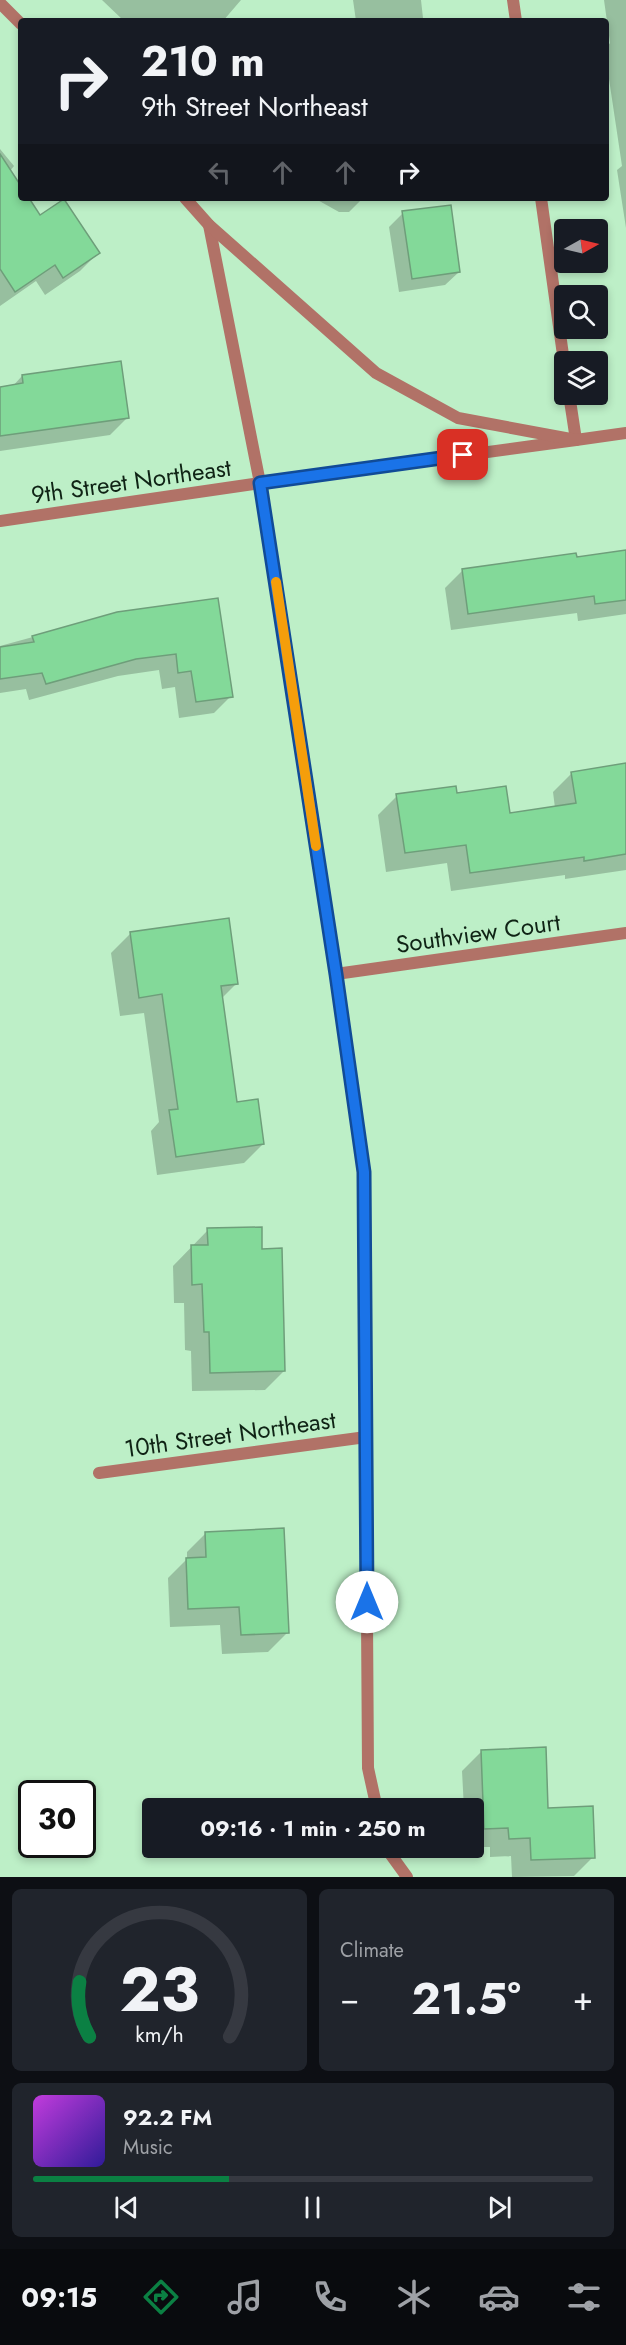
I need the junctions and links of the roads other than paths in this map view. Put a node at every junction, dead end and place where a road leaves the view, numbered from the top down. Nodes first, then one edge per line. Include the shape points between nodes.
1 (513, 0) edge
2 (0, 3) edge
3 (516, 18) edge
4 (18, 21) edge
5 (188, 201) edge
6 (541, 201) edge
7 (209, 225) junction
8 (562, 351) edge
9 (571, 405) edge
10 (626, 434) edge
11 (576, 440) junction
12 (260, 483) junction
13 (0, 522) edge
14 (626, 933) edge
15 (336, 974) junction
16 (366, 1437) junction
17 (99, 1473) dead end
18 (375, 1798) edge
19 (393, 1858) edge
20 (407, 1877) edge

1 - 3 street
2 - 4 street
5 - 7 street
6 - 8 street
7 - 11 street via 376,373 458,418
7 - 12 street
9 - 11 street
10 - 11 street, 9th Street Northeast
11 - 12 street, 9th Street Northeast
12 - 13 street, 9th Street Northeast
12 - 15 street
14 - 15 street, Southview Court
15 - 16 street via 364,1172
16 - 17 street, 10th Street Northeast
16 - 18 street via 368,1768
19 - 20 street

